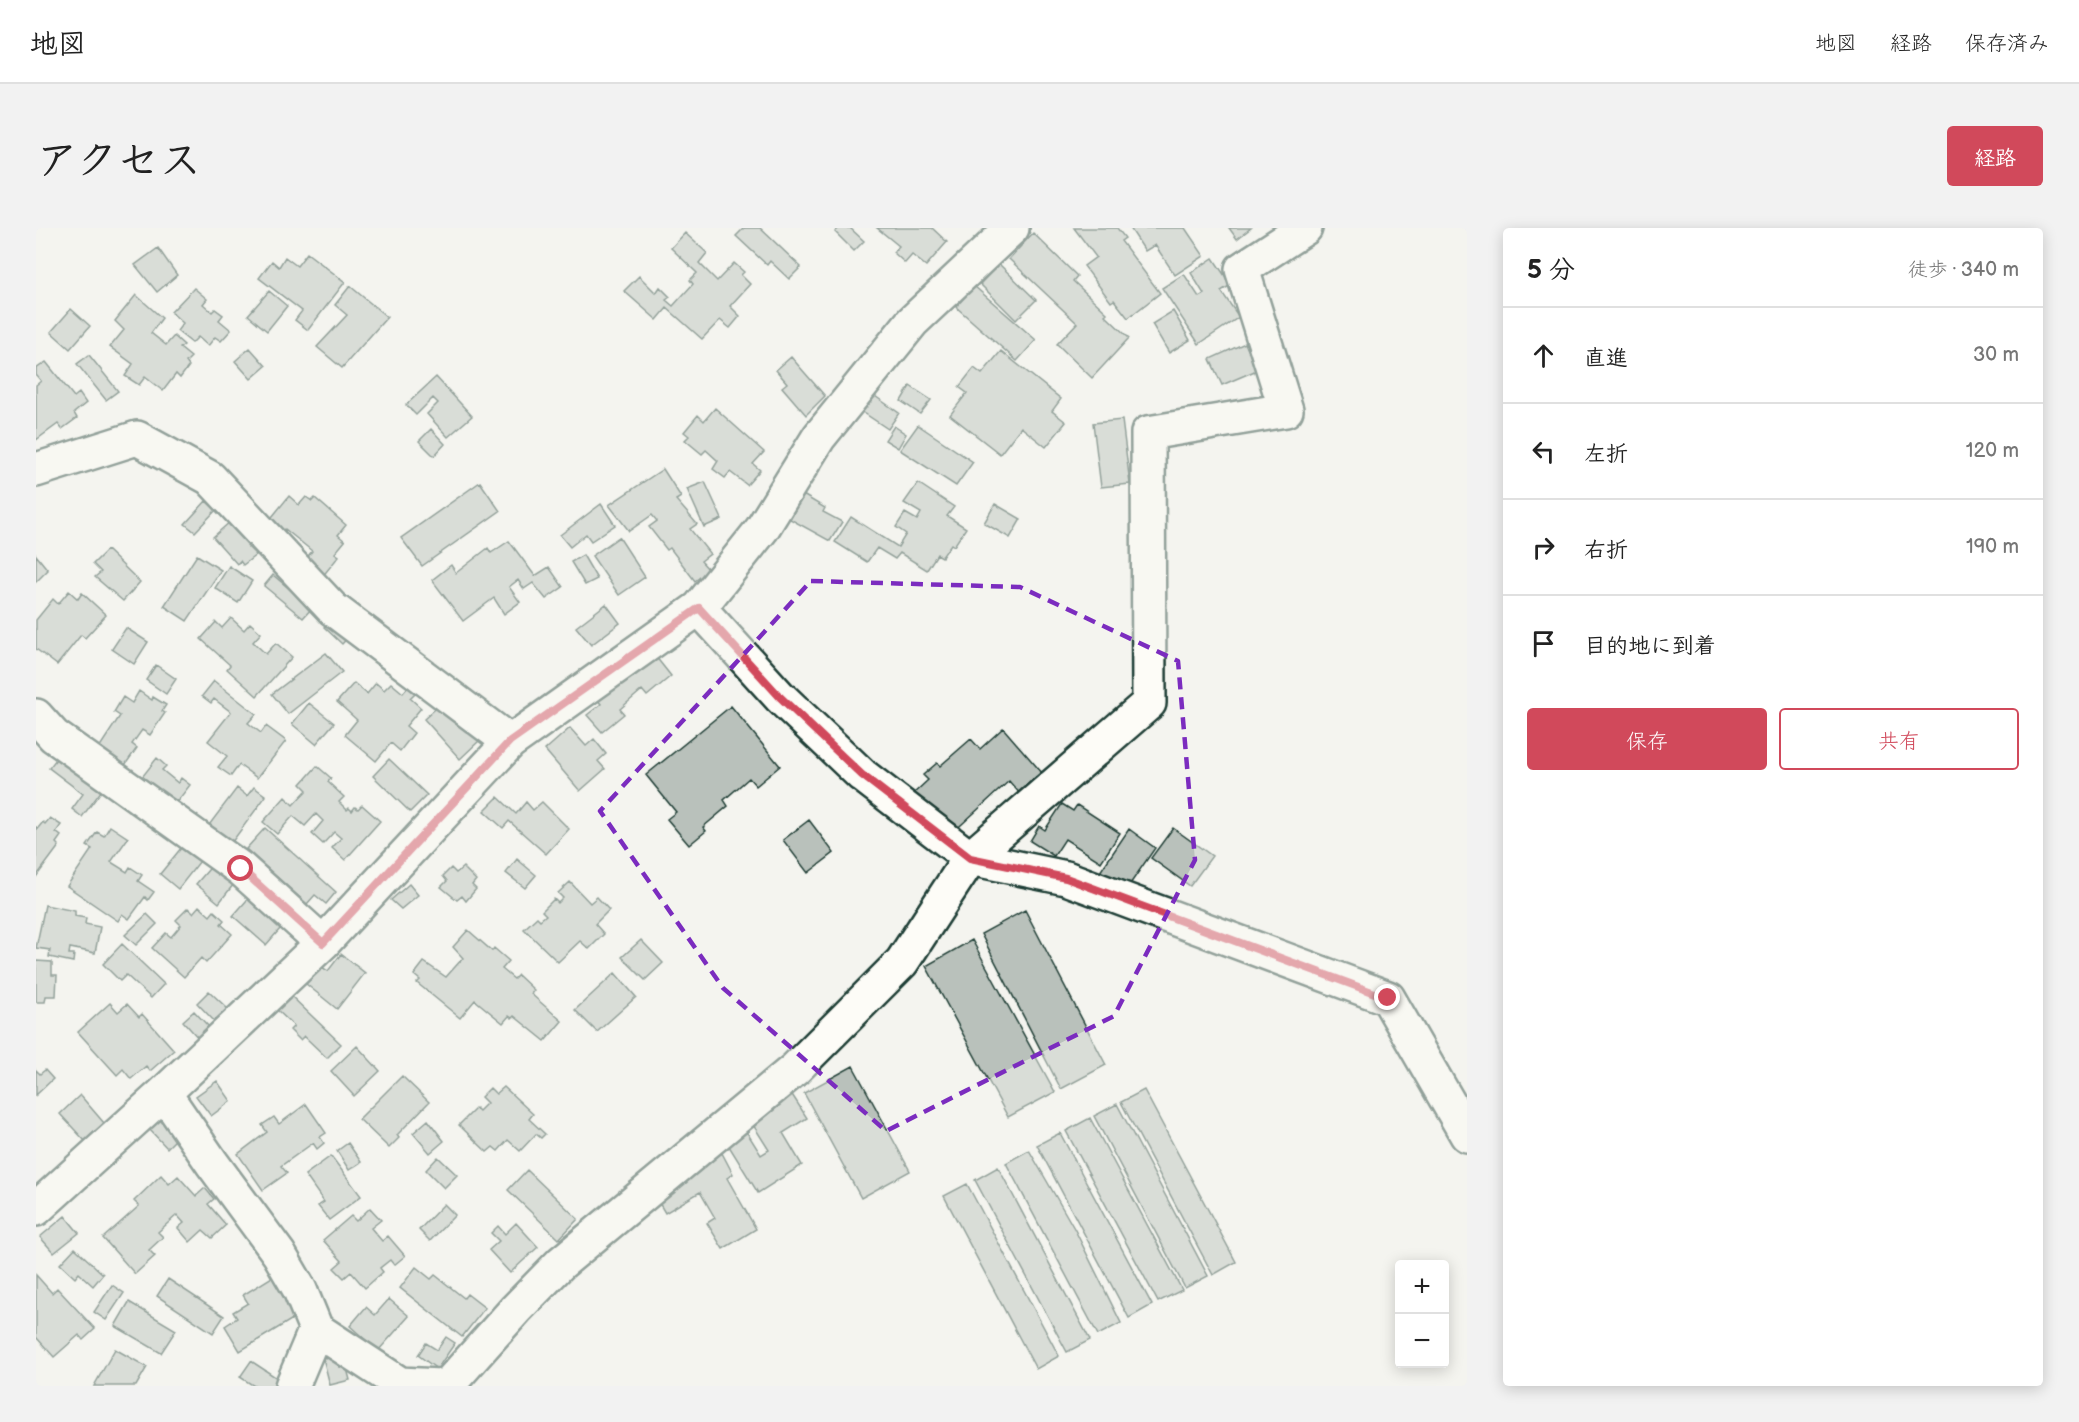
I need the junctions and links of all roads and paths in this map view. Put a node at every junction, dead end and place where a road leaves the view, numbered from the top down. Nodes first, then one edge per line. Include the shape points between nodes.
1 (1012, 228) edge
2 (1305, 228) edge
3 (36, 470) edge
4 (699, 608) junction
5 (42, 736) edge
6 (510, 741) junction
7 (970, 858) junction
8 (323, 943) junction
9 (164, 1093) junction
10 (1467, 1135) edge
11 (36, 1209) edge
12 (316, 1329) junction
13 (292, 1386) edge
14 (440, 1386) edge
15 (447, 1386) edge

1 - 4 street via 912,322 819,437 762,529
2 - 7 street via 1242,269 1286,410 1148,433 1149,703
3 - 6 street via 137,438 210,478 333,609
4 - 6 street
4 - 7 street via 780,697 862,775
5 - 8 street via 241,869
6 - 8 street
7 - 10 street via 1066,878 1388,998
7 - 15 street via 902,962 795,1069 561,1263
8 - 9 street
9 - 11 street
9 - 12 street via 279,1254
12 - 13 street
12 - 14 street via 400,1384

